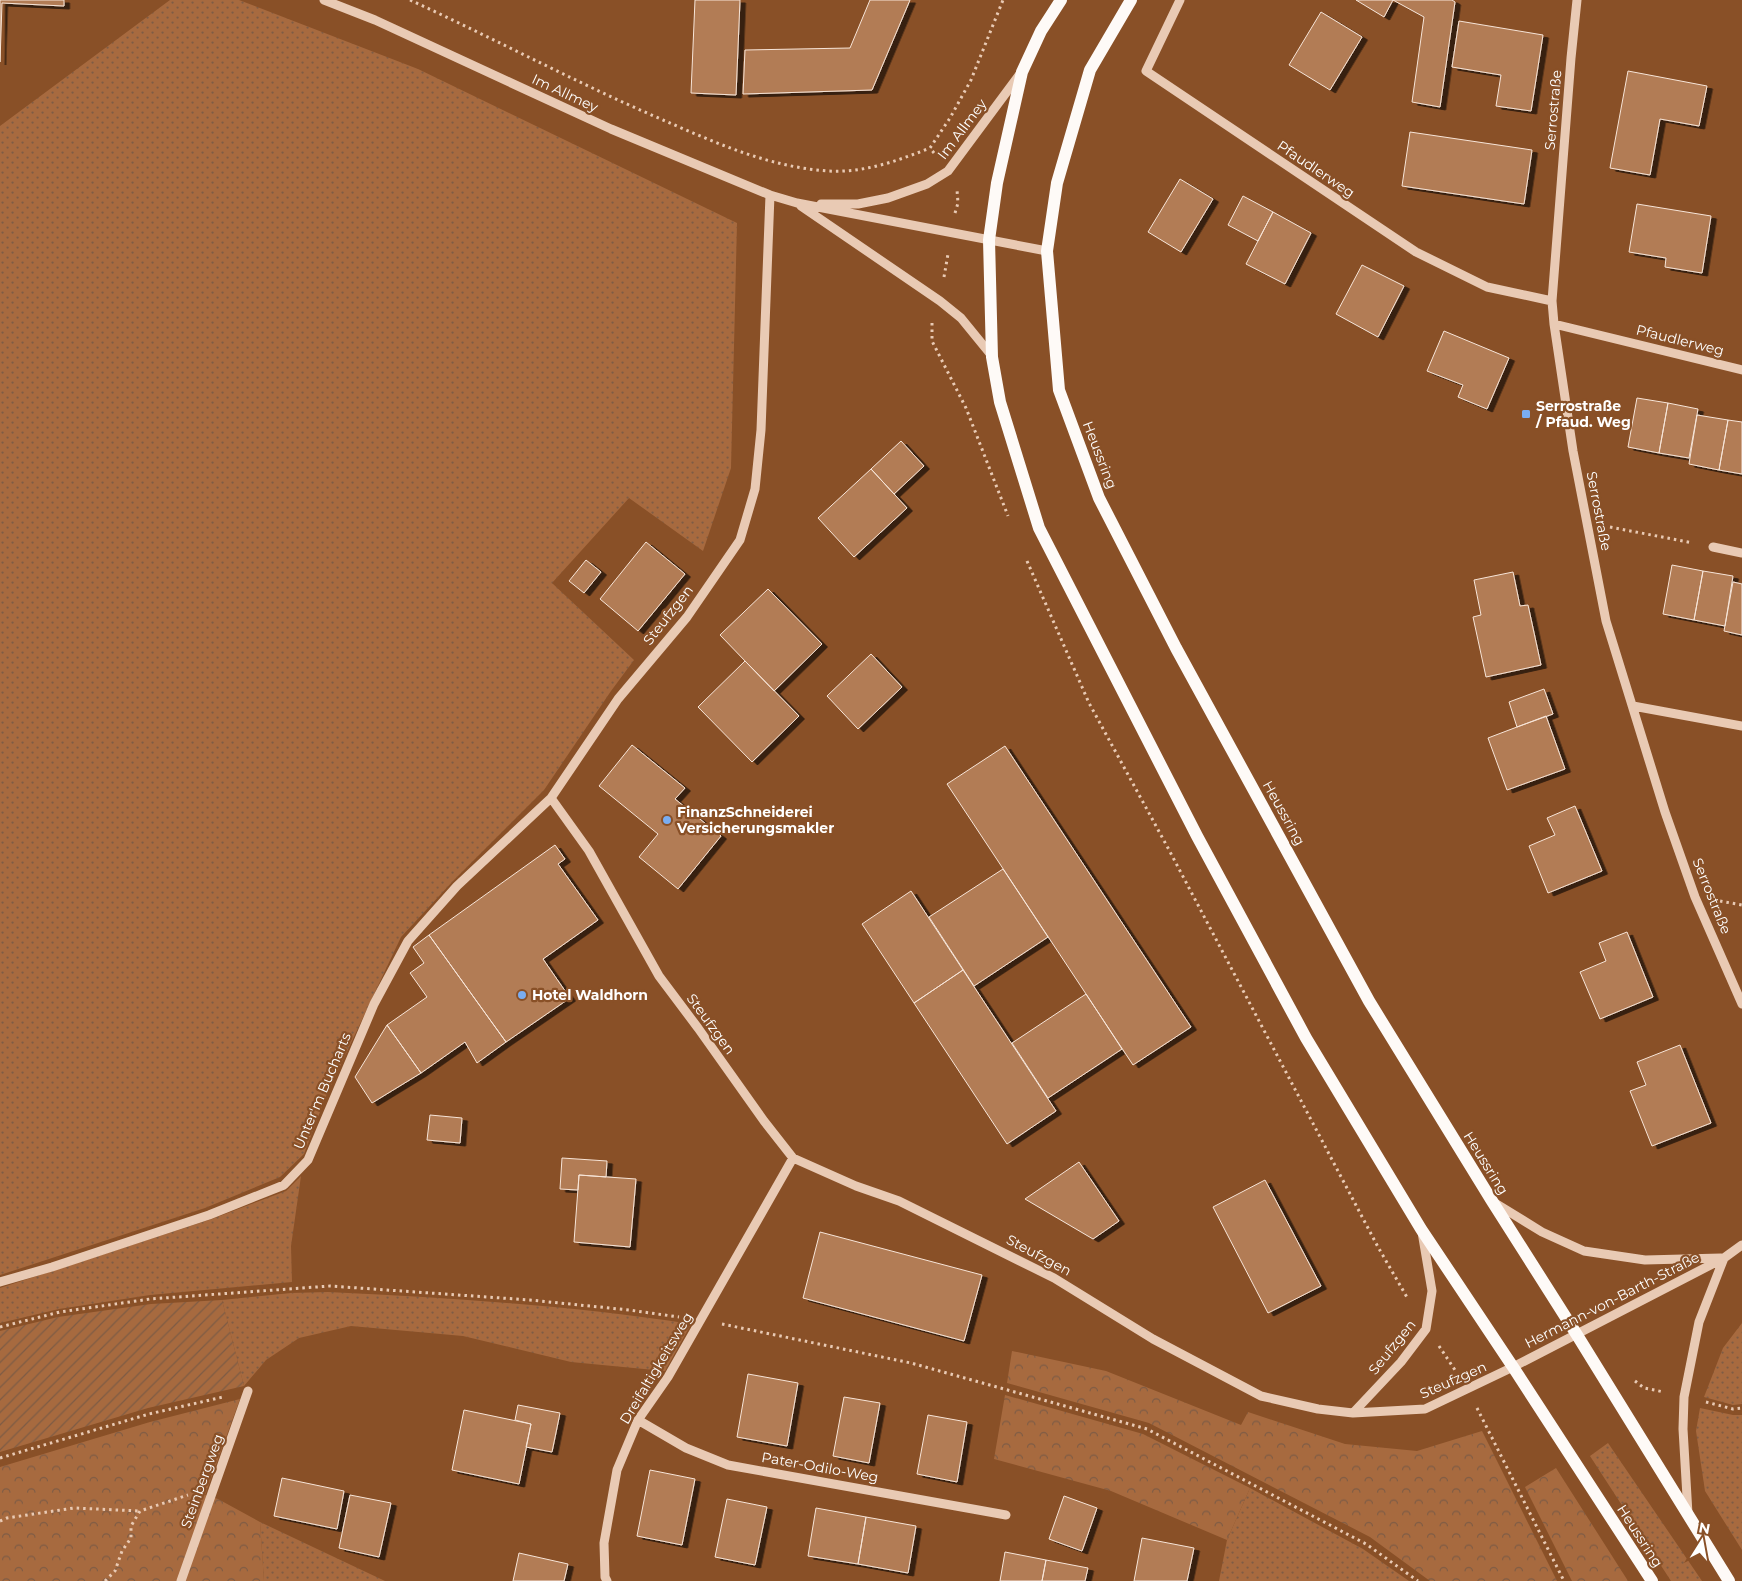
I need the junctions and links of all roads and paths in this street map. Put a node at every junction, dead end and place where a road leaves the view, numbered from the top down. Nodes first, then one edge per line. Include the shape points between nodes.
1 (324, 0) edge
2 (410, 0) edge
3 (1061, 0) edge
4 (1131, 0) edge
5 (1180, 0) edge
6 (1577, 0) edge
7 (416, 1) edge
8 (1022, 72) junction
9 (930, 148) dead end
10 (770, 195) junction
11 (797, 203) junction
12 (990, 240) junction
13 (1047, 251) junction
14 (1552, 301) junction
15 (1554, 324) junction
16 (992, 357) junction
17 (1742, 370) edge
18 (1636, 532) dead end
19 (1670, 539) dead end
20 (1713, 547) dead end
21 (1742, 553) edge
22 (1632, 706) junction
23 (1742, 726) edge
24 (551, 798) junction
25 (1742, 1004) edge
26 (793, 1158) junction
27 (1492, 1201) junction
28 (1421, 1229) junction
29 (1742, 1245) edge
30 (1724, 1258) junction
31 (0, 1282) edge
32 (700, 1320) junction
33 (0, 1327) edge
34 (1576, 1334) junction
35 (1513, 1367) junction
36 (1629, 1376) dead end
37 (1468, 1389) junction
38 (248, 1391) joint
39 (1684, 1396) junction
40 (1742, 1408) edge
41 (1353, 1413) junction
42 (638, 1420) junction
43 (0, 1458) edge
44 (214, 1487) junction
45 (140, 1511) junction
46 (1688, 1514) junction
47 (1006, 1515) dead end
48 (0, 1521) edge
49 (105, 1581) edge
50 (181, 1581) edge
51 (607, 1581) edge
52 (1418, 1581) edge
53 (1564, 1581) edge
54 (1652, 1581) edge
55 (1729, 1581) edge

1 - 10 street, Im Allmey via 375,20 611,129
2 - 7 path
3 - 8 main road, Heussring via 1041,31
4 - 13 main road, Heussring via 1090,70 1057,183
5 - 14 street, Pfaudlerweg via 1146,71 1416,252 1487,287
6 - 14 street, Serrostraße
7 - 9 path via 639,110 727,148 786,165 829,171 859,170 895,162
8 - 11 street, Im Allmey via 948,171 927,184 888,198 858,204
8 - 12 main road, Heussring via 997,183
10 - 11 street, Im Allmey
10 - 24 street, Steufzgen via 761,430 755,489 740,540 687,617 618,698
11 - 12 street, Im Allmey
11 - 16 street, Im Allmey via 940,301 961,318
12 - 13 street, Im Allmey
12 - 16 main road, Heussring
13 - 27 main road, Heussring via 1059,390 1100,498 1176,648 1369,1001
14 - 15 street, Serrostraße
15 - 17 street, Pfaudlerweg
15 - 22 street, Serrostraße via 1606,622
16 - 28 main road, Heussring via 1000,402 1039,528 1197,836 1306,1038
18 - 19 path
20 - 21 street
22 - 23 street
22 - 25 street, Serrostraße via 1695,897
24 - 26 street, Steufzgen via 588,851 659,976
24 - 31 street, Unter'm Bucharts via 457,886 408,941 374,1004 308,1160 284,1185 209,1215
26 - 32 street, Dreifaltigkeitsweg
26 - 41 street, Steufzgen via 899,1201 1019,1260 1152,1339 1261,1396
27 - 30 street, Hermann-von-Barth-Straße via 1542,1232 1584,1251 1646,1260
27 - 34 main road, Heussring
28 - 35 main road, Heussring
28 - 41 street, Seufzgen via 1432,1291 1426,1329 1401,1362
29 - 30 street, Hermann-von-Barth-Straße
30 - 34 street, Hermann-von-Barth-Straße
30 - 39 street, Hermann-von-Barth-Straße via 1699,1322
32 - 33 path via 540,1301 330,1286 150,1299 60,1312
32 - 42 street, Dreifaltigkeitsweg via 668,1377
32 - 52 path via 911,1363 1147,1429 1366,1544
34 - 35 street, Hermann-von-Barth-Straße
34 - 46 main road, Heussring
35 - 37 street, Steufzgen
35 - 54 main road, Heussring
36 - 39 path via 1644,1388
37 - 41 street, Steufzgen via 1425,1409
37 - 53 path
38 - 43 path via 149,1414
38 - 44 street, Steinbergweg
39 - 40 path via 1732,1409
39 - 46 street, Hermann-von-Barth-Straße
42 - 47 street, Pater-Odilo-Weg via 686,1448 728,1465
42 - 51 street, Dreifaltigkeitsweg via 617,1470 604,1543
44 - 45 path
44 - 50 street, Steinbergweg
45 - 48 path via 74,1508
45 - 49 path via 131,1526 131,1538 115,1571
46 - 55 main road, Heussring

